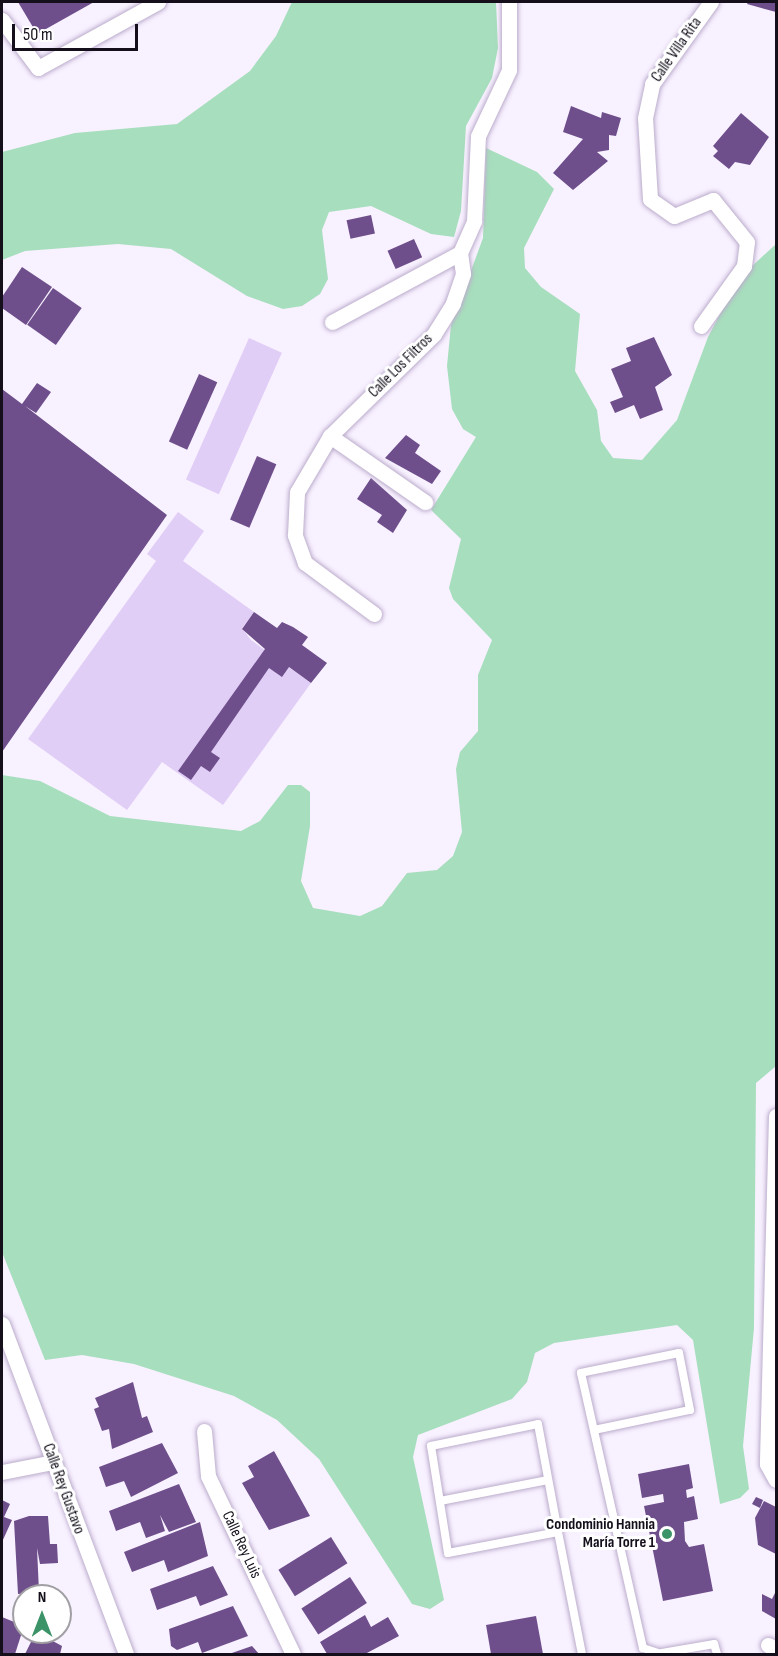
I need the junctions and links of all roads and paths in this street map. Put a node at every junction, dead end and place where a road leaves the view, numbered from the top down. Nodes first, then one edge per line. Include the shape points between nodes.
1 (158, 2) edge
2 (509, 2) edge
3 (711, 2) edge
4 (2, 20) edge
5 (460, 253) junction
6 (333, 322) dead end
7 (701, 326) dead end
8 (330, 436) junction
9 (425, 502) dead end
10 (374, 614) dead end
11 (777, 1116) edge
12 (2, 1324) edge
13 (594, 1430) junction
14 (204, 1431) dead end
15 (53, 1462) junction
16 (2, 1472) edge
17 (773, 1477) edge
18 (548, 1480) junction
19 (440, 1500) junction
20 (558, 1532) junction
21 (126, 1654) edge
22 (293, 1654) edge
23 (582, 1654) edge
24 (662, 1654) edge
25 (717, 1654) edge

1 - 4 street via 38,68
2 - 5 street, Calle Los Filtros via 509,70 478,136 474,221
3 - 7 street, Calle Villa Rita via 652,84 645,118 650,199 674,216 713,200 747,242 744,266
5 - 6 street
5 - 8 street, Calle Los Filtros via 463,274 434,334
8 - 9 street
8 - 10 street, Calle Los Filtros via 297,492 298,549 305,563
11 - 17 street
12 - 15 street, Calle Rey Gustavo
13 - 13 lane via 581,1373 680,1353 690,1410
13 - 24 lane via 643,1648
14 - 22 street, Calle Rey Luis via 208,1476
15 - 16 street
15 - 21 street, Calle Rey Gustavo
18 - 19 lane
18 - 19 lane via 538,1424 431,1446
18 - 20 lane
19 - 20 lane via 447,1553
20 - 23 lane
24 - 25 lane via 714,1644

